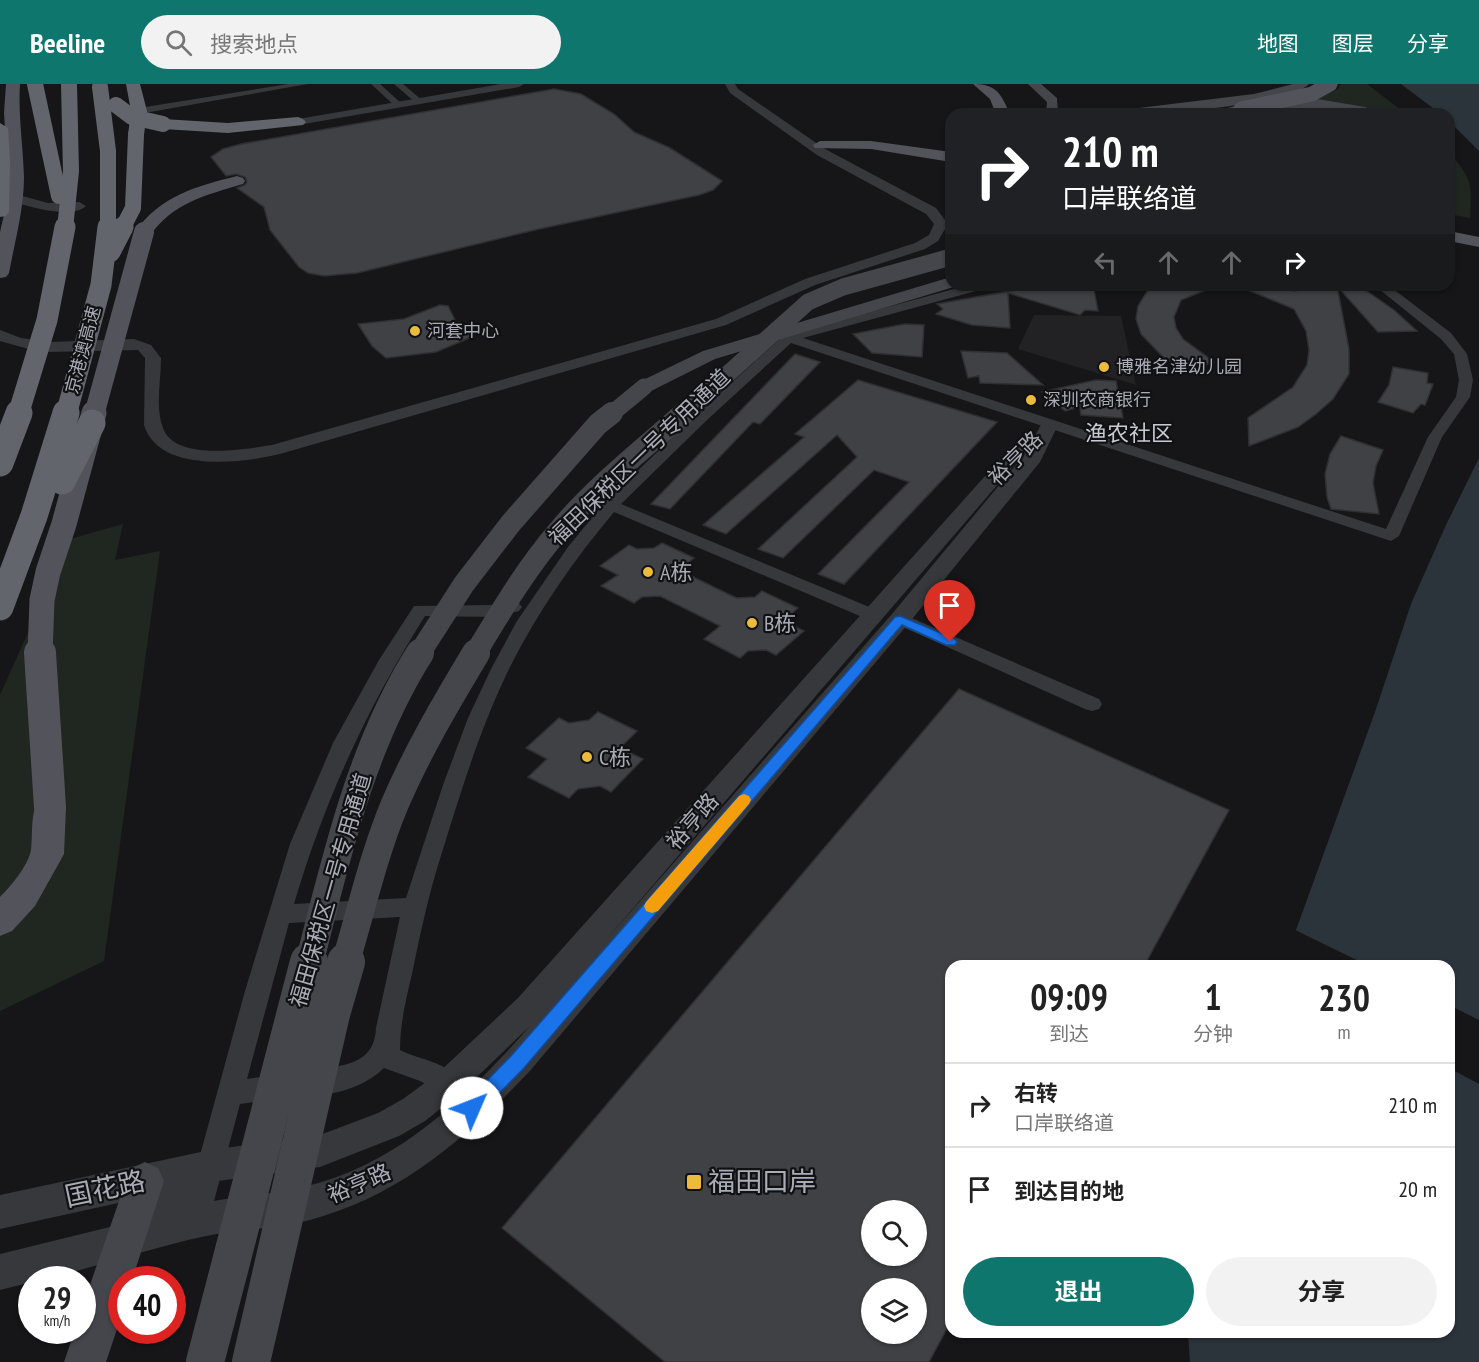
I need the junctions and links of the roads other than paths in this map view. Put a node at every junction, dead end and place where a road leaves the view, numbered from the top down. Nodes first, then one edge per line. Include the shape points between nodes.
1 (13, 84) edge
2 (35, 84) edge
3 (69, 84) edge
4 (133, 84) edge
5 (304, 84) edge
6 (375, 84) edge
7 (398, 84) edge
8 (519, 84) edge
9 (730, 84) edge
10 (980, 84) edge
11 (1034, 84) edge
12 (1303, 84) edge
13 (1330, 84) edge
14 (100, 86) edge
15 (419, 101) junction
16 (399, 105) junction
17 (1001, 108) edge
18 (1052, 108) edge
19 (1172, 108) edge
20 (1186, 108) edge
21 (1211, 108) edge
22 (1246, 108) edge
23 (1257, 108) edge
24 (1332, 108) edge
25 (139, 111) junction
26 (298, 122) joint
27 (0, 128) edge
28 (830, 130) dead end
29 (820, 145) dead end
30 (945, 153) edge
31 (945, 154) edge
32 (237, 181) dead end
33 (206, 191) junction
34 (15, 198) junction
35 (225, 201) dead end
36 (79, 206) dead end
37 (0, 212) edge
38 (1455, 223) edge
39 (64, 227) junction
40 (1479, 232) edge
41 (1455, 237) edge
42 (1479, 242) edge
43 (1455, 247) edge
44 (1479, 251) edge
45 (945, 259) edge
46 (105, 261) junction
47 (0, 273) edge
48 (945, 284) edge
49 (961, 291) edge
50 (1388, 291) edge
51 (0, 336) edge
52 (789, 338) junction
53 (92, 423) junction
54 (1049, 425) junction
55 (0, 463) edge
56 (611, 506) junction
57 (548, 586) junction
58 (5, 596) edge
59 (873, 615) junction
60 (900, 620) junction
61 (1092, 704) dead end
62 (414, 907) junction
63 (279, 914) junction
64 (0, 921) edge
65 (386, 1047) junction
66 (448, 1084) junction
67 (229, 1093) junction
68 (210, 1166) junction
69 (145, 1181) junction
70 (0, 1212) edge
71 (196, 1221) junction
72 (127, 1239) junction
73 (0, 1272) edge
74 (85, 1362) edge
75 (205, 1362) edge
76 (251, 1362) edge

1 - 34 main road
2 - 39 highway, bridge
3 - 39 highway, 京港澳高速, bridge via 71,173
4 - 25 highway
5 - 25 street
6 - 16 street
7 - 15 street
8 - 15 street
9 - 51 street via 734,91 813,147 931,211 941,224 939,233 920,246 810,282 722,322 247,455 196,455 162,441 154,431 153,358 144,346 50,347
10 - 17 main road via 996,97
11 - 18 main road via 1053,101
12 - 19 main road via 1254,98
13 - 22 main road, bridge via 1312,94
14 - 26 highway, bridge via 127,114 163,124 228,128
14 - 46 highway, 京港澳高速, bridge via 110,167
15 - 16 street
16 - 26 street
20 - 21 main road
23 - 24 main road, bridge
25 - 46 highway, bridge via 133,208
27 - 37 highway
28 - 30 main road via 840,135 889,138
29 - 31 main road via 871,145
32 - 33 main road
33 - 35 main road
33 - 53 main road, bridge via 159,211 144,232
34 - 36 street via 48,207
34 - 47 main road
38 - 40 main road
39 - 55 highway, 京港澳高速, bridge via 51,300 16,424
41 - 42 main road
43 - 44 main road
45 - 76 main road, 福田保税区一号专用通道, bridge via 843,287 808,302 582,505 539,553 515,588 428,733 376,854 331,1014
46 - 58 highway, 京港澳高速, bridge via 57,448
48 - 75 main road, 福田保税区一号专用通道, bridge via 709,355 644,387 618,405 574,448 464,584 412,666 380,731 344,827
49 - 52 street
50 - 54 street via 1446,336 1460,354 1466,380 1463,397 1435,437 1391,536
52 - 54 street
52 - 56 street
53 - 58 highway, bridge
53 - 64 main road, bridge via 42,600 40,669 50,807 47,854 23,896
54 - 59 street, 裕亨路 via 1017,451
54 - 60 street, 裕亨路 via 1033,458
56 - 57 street
56 - 59 street
57 - 62 street via 501,667 478,718
57 - 63 street via 525,602 503,610 420,610 343,742 308,826
59 - 66 street, 裕亨路 via 529,1007
60 - 61 street
60 - 71 street, 裕亨路 via 518,1062 435,1142 366,1184 310,1204
62 - 63 street
62 - 65 street
63 - 67 street
65 - 66 street via 393,1060
65 - 67 street via 354,1077
66 - 68 street, 裕亨路 via 388,1125 320,1151
67 - 68 street
68 - 69 street, 国花路
68 - 71 street
68 - 72 street
69 - 70 street, 国花路
69 - 72 main road
71 - 72 street, 裕亨路
72 - 73 street
72 - 74 main road

